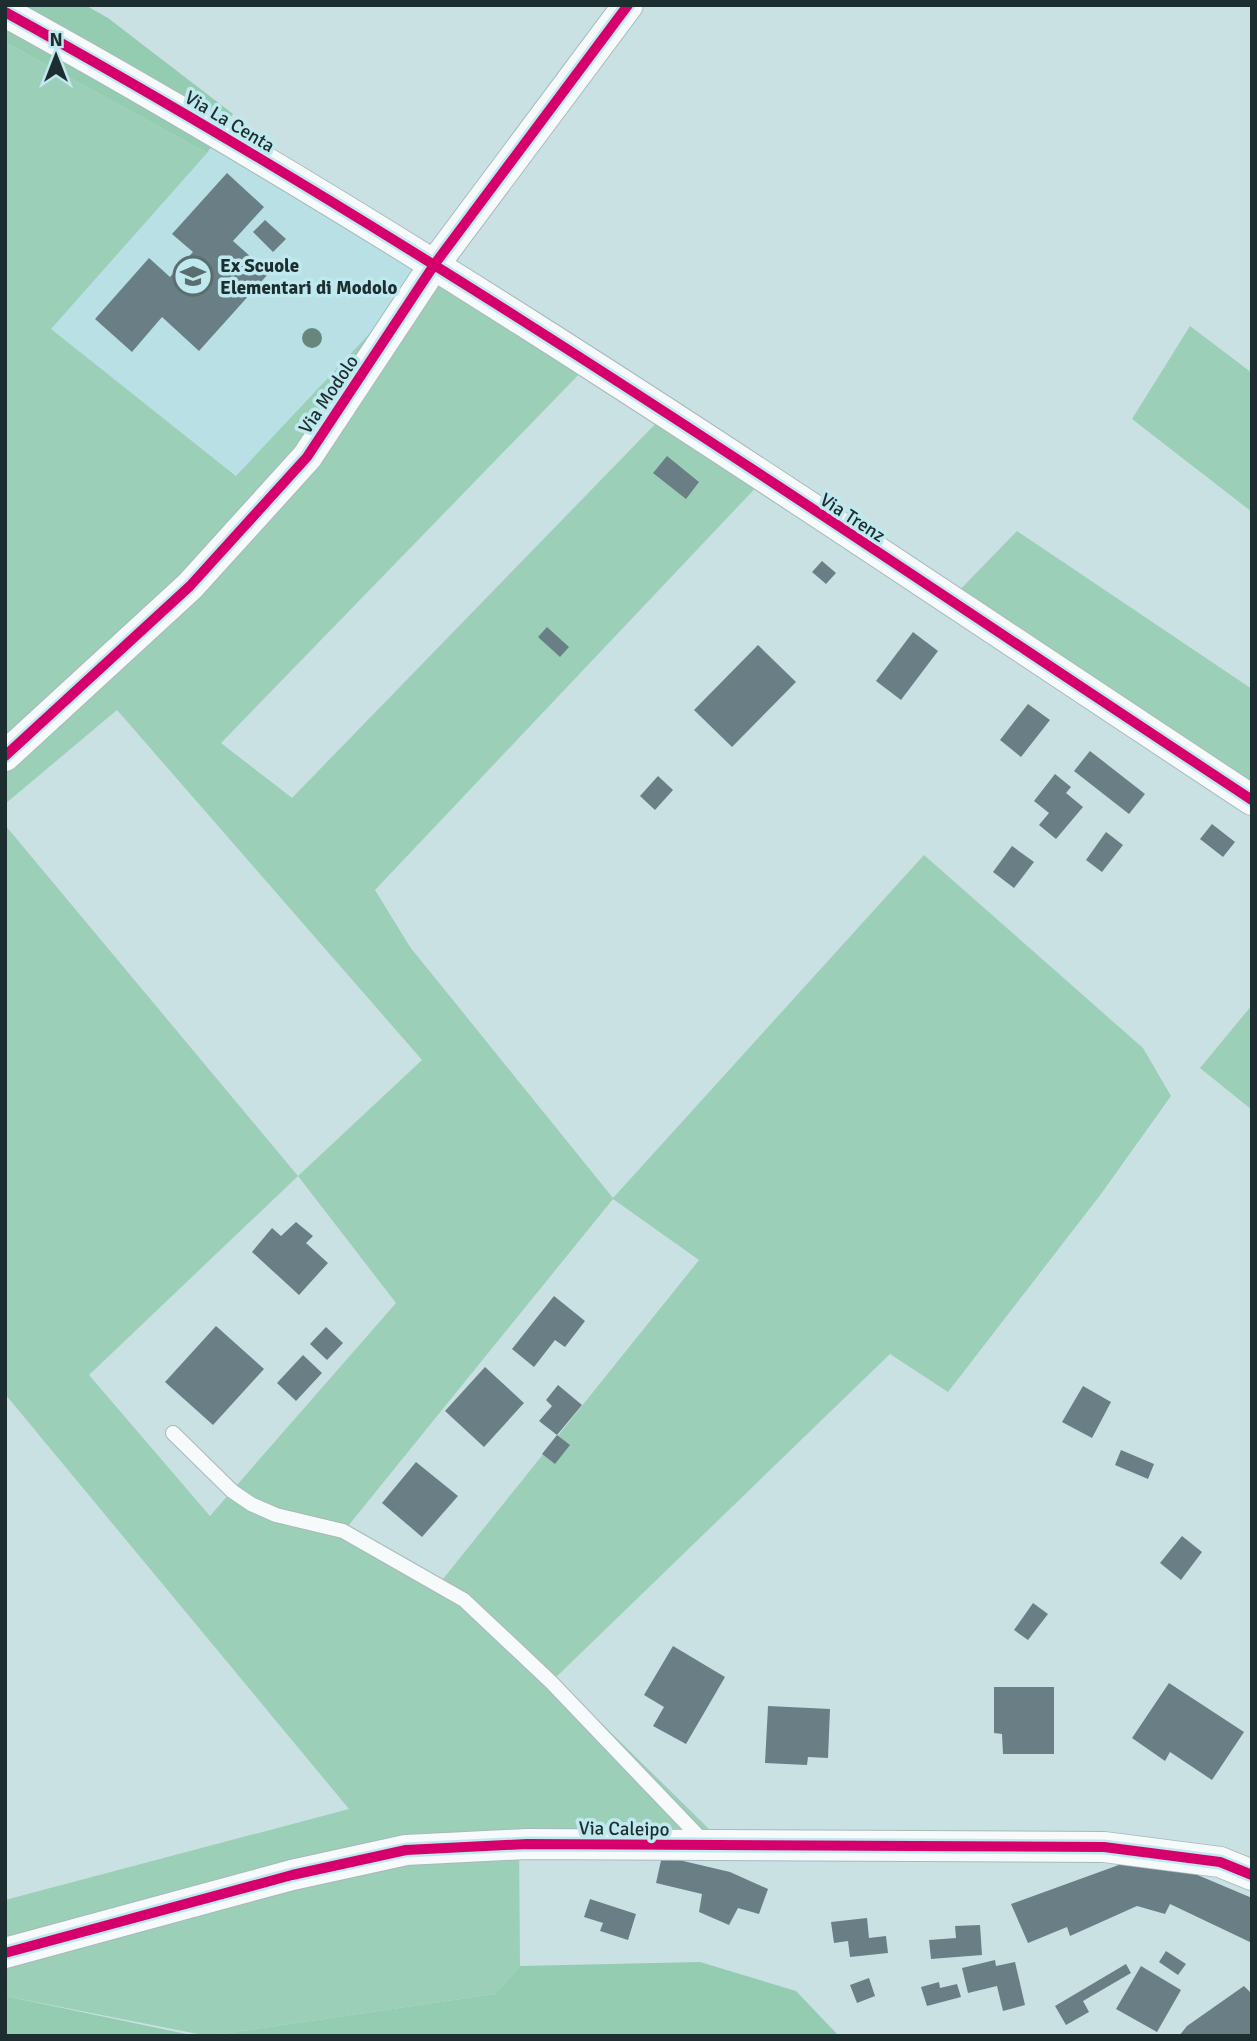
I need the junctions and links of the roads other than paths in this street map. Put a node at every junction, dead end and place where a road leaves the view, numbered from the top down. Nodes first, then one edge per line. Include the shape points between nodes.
1 (628, 5) edge
2 (5, 12) edge
3 (434, 265) junction
4 (5, 756) edge
5 (1252, 800) edge
6 (173, 1433) dead end
7 (709, 1846) junction
8 (1252, 1875) edge
9 (5, 1953) edge

1 - 3 street, Via Modolo
2 - 3 street, Via La Centa
3 - 4 street, Via Modolo via 307,457 190,586
3 - 5 street, Via Trenz
6 - 7 lane, Via Caleipo via 251,1504 366,1541 464,1600 551,1682
7 - 8 street, Via Caleipo via 1104,1847 1220,1862
7 - 9 street, Via Caleipo via 527,1844 406,1850 292,1875

